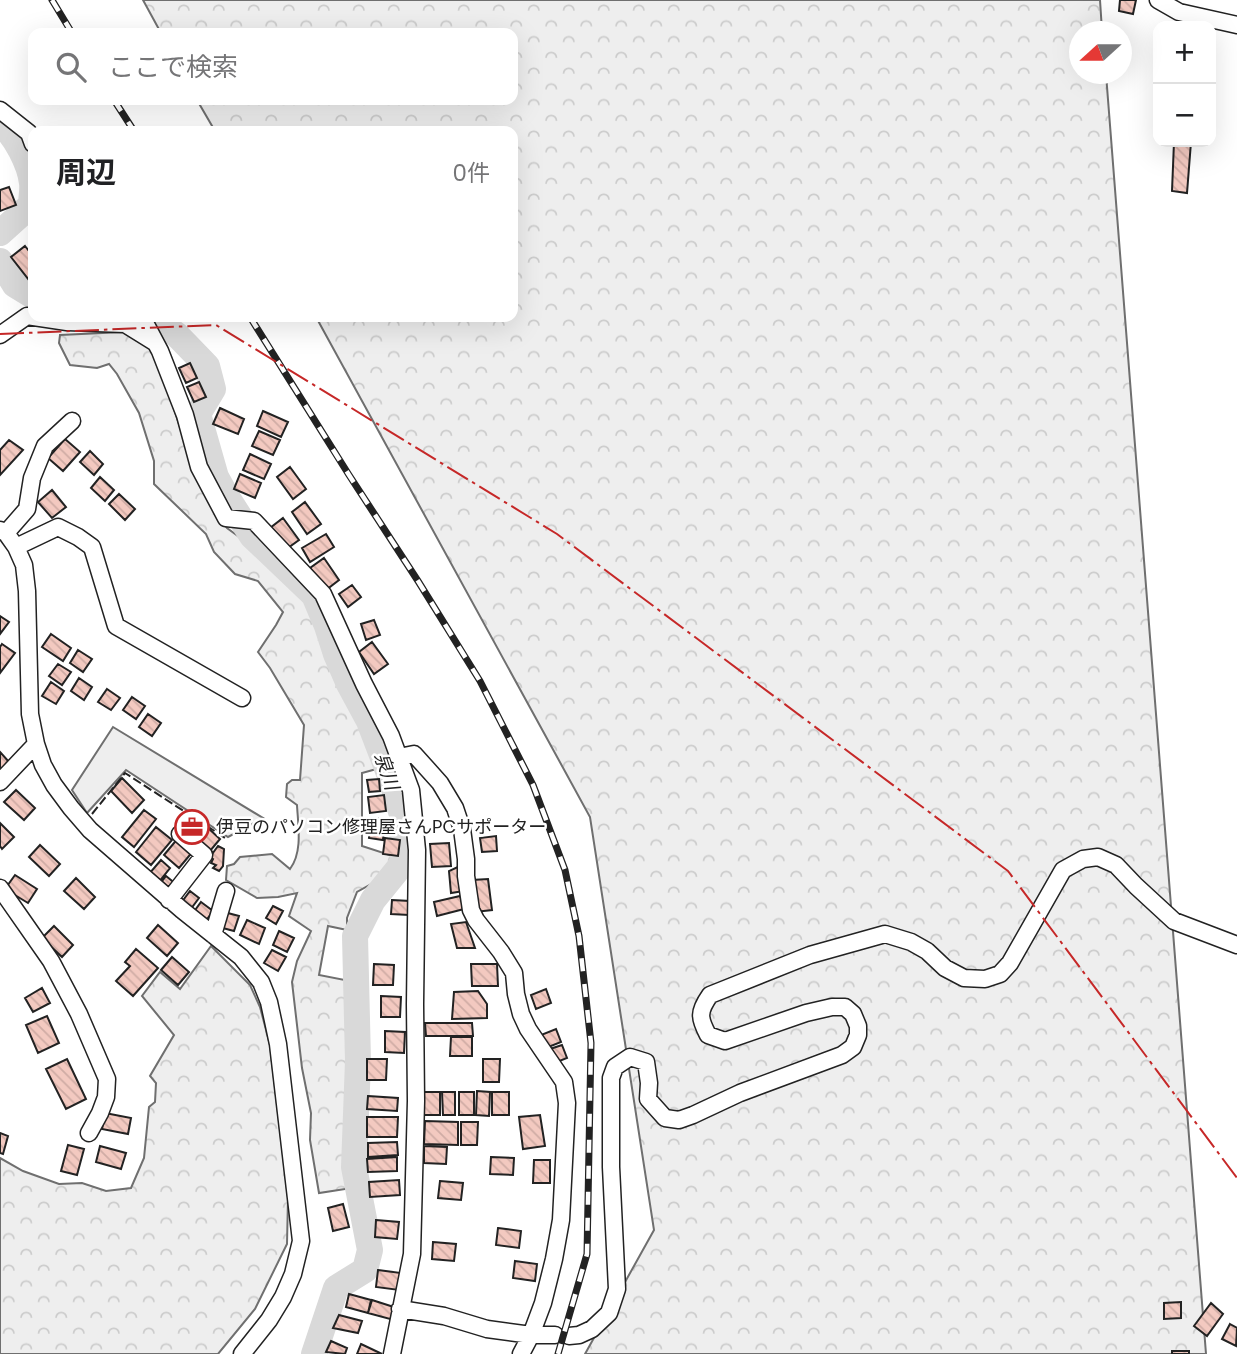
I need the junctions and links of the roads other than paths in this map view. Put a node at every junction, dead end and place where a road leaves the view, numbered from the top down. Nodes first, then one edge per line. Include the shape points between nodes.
1 (1158, 0) edge
2 (1237, 25) edge
3 (0, 110) edge
4 (28, 132) edge
5 (28, 316) edge
6 (67, 322) edge
7 (145, 322) edge
8 (0, 335) edge
9 (156, 344) junction
10 (72, 421) dead end
11 (3, 532) edge
12 (16, 547) junction
13 (242, 698) dead end
14 (36, 744) junction
15 (399, 757) junction
16 (0, 782) edge
17 (180, 834) dead end
18 (0, 888) edge
19 (226, 891) dead end
20 (169, 900) junction
21 (213, 935) junction
22 (1237, 945) edge
23 (89, 1133) dead end
24 (400, 1309) junction
25 (531, 1335) junction
26 (242, 1354) edge
27 (391, 1354) edge
28 (521, 1354) edge

1 - 2 street via 1179,12
3 - 4 street
5 - 8 street
6 - 9 street via 125,324
7 - 9 street
9 - 15 street via 199,467 226,518 254,521 323,594
10 - 11 street via 45,446 32,478 27,509
11 - 12 street
12 - 13 street via 58,527 78,537 92,547 116,626
12 - 14 street via 27,591 30,714
14 - 16 street
14 - 20 street via 48,775 71,808
15 - 24 street via 411,790 417,850 412,1254
15 - 25 street via 414,754 455,808 462,830 471,910 514,974 521,1014 564,1082 561,1220 543,1303
17 - 20 street via 204,855
18 - 23 street via 51,961 107,1079 106,1097
19 - 21 street
20 - 21 street
21 - 26 street via 241,957 261,982 269,1002 287,1109 301,1241 283,1297
22 - 25 street via 1174,921 1116,865 1098,857 1063,870 1000,974 964,978 911,942 885,934 810,955 710,995 701,1008 702,1023 708,1035 725,1041 832,1007 845,1007 853,1014 858,1035 853,1047 842,1055 679,1120 665,1118 648,1099 646,1062 630,1057 615,1067 611,1154 617,1289 609,1312 592,1329 579,1335
24 - 25 street
24 - 27 street
25 - 28 street

